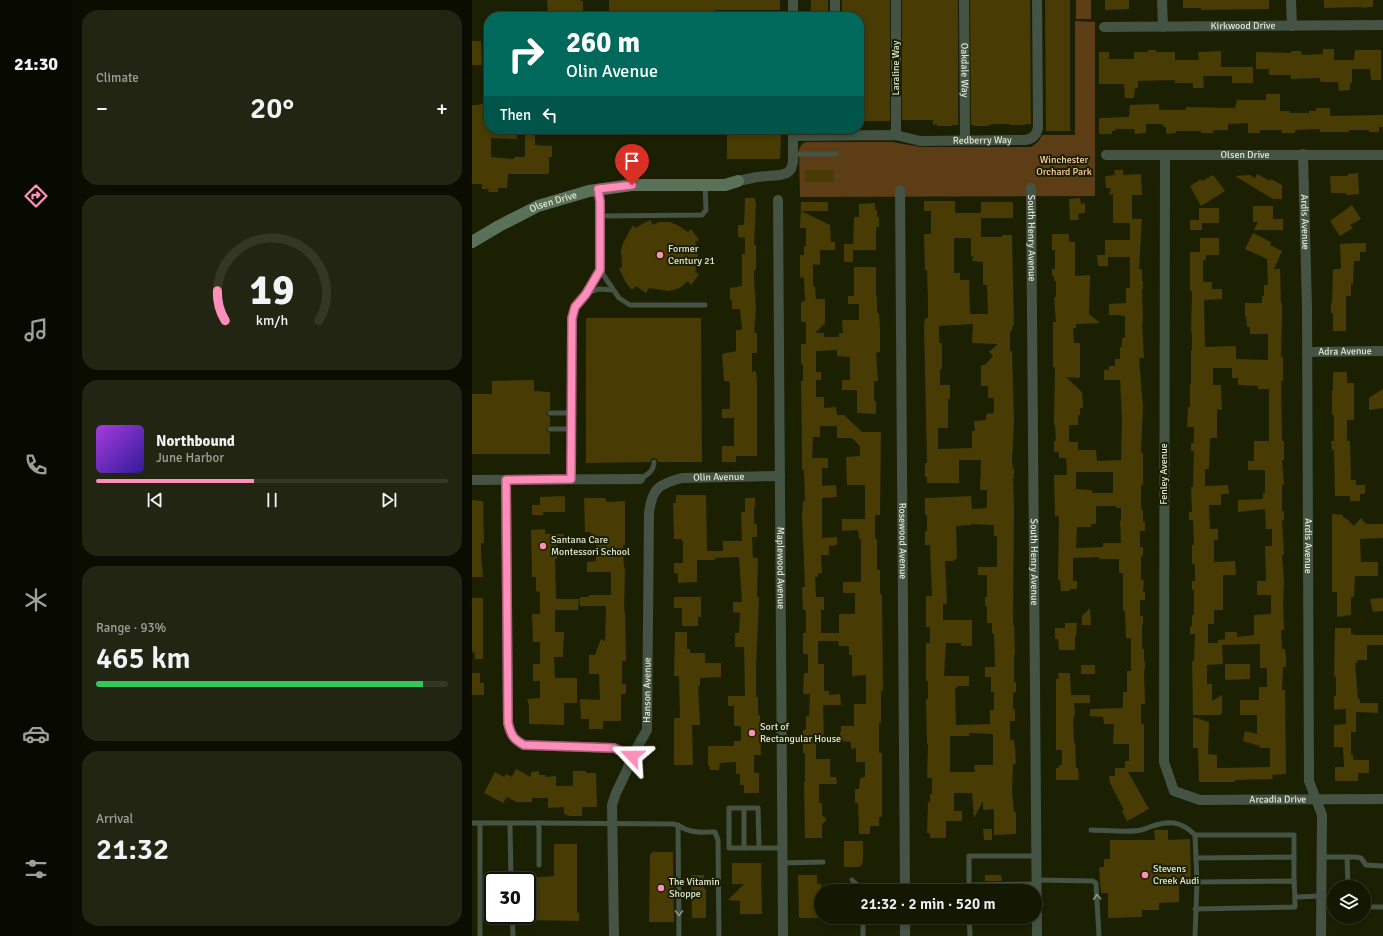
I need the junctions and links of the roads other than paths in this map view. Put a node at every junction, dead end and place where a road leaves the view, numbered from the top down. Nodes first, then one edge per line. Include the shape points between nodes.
1 (792, 0) edge
2 (835, 0) edge
3 (896, 0) edge
4 (964, 0) edge
5 (1037, 0) edge
6 (1162, 0) edge
7 (1291, 0) edge
8 (793, 12) edge
9 (835, 12) edge
10 (1383, 25) edge
11 (1292, 26) junction
12 (1104, 27) dead end
13 (1163, 27) junction
14 (864, 133) edge
15 (793, 134) edge
16 (896, 135) junction
17 (965, 140) junction
18 (793, 154) junction
19 (836, 154) dead end
20 (1303, 154) junction
21 (1106, 155) dead end
22 (1165, 155) junction
23 (1383, 155) edge
24 (738, 181) joint
25 (705, 185) junction
26 (1031, 188) dead end
27 (598, 189) junction
28 (900, 190) dead end
29 (778, 200) dead end
30 (600, 216) junction
31 (472, 242) edge
32 (600, 270) junction
33 (614, 290) junction
34 (586, 294) junction
35 (706, 305) dead end
36 (1383, 351) edge
37 (1307, 352) junction
38 (550, 413) dead end
39 (571, 413) junction
40 (550, 429) dead end
41 (571, 429) junction
42 (654, 462) dead end
43 (780, 476) junction
44 (571, 479) junction
45 (640, 479) joint
46 (472, 480) edge
47 (506, 480) junction
48 (660, 486) joint
49 (632, 756) junction
50 (1174, 790) joint
51 (1383, 799) edge
52 (1316, 800) junction
53 (744, 808) junction
54 (472, 823) edge
55 (480, 823) junction
56 (537, 823) junction
57 (611, 823) junction
58 (510, 824) junction
59 (678, 825) junction
60 (1091, 830) dead end
61 (1195, 836) junction
62 (744, 848) junction
63 (759, 848) junction
64 (782, 848) junction
65 (1036, 856) junction
66 (1294, 857) junction
67 (1322, 857) junction
68 (1347, 857) junction
69 (1196, 858) junction
70 (823, 862) dead end
71 (782, 863) junction
72 (539, 865) dead end
73 (1383, 866) edge
74 (511, 872) edge
75 (852, 880) dead end
76 (1348, 880) edge
77 (1294, 881) junction
78 (1037, 882) junction
79 (1197, 882) junction
80 (856, 884) edge
81 (905, 884) edge
82 (969, 884) edge
83 (992, 884) edge
84 (1321, 896) junction
85 (1295, 897) junction
86 (1371, 907) edge
87 (1383, 907) edge
88 (1195, 909) junction
89 (512, 924) edge
90 (863, 924) edge
91 (905, 924) edge
92 (969, 924) edge
93 (480, 936) edge
94 (513, 936) edge
95 (614, 936) edge
96 (679, 936) edge
97 (719, 936) edge
98 (783, 936) edge
99 (863, 936) edge
100 (905, 936) edge
101 (970, 936) edge
102 (1037, 936) edge
103 (1099, 936) edge
104 (1195, 936) edge
105 (1321, 936) edge

1 - 8 street
2 - 9 street
3 - 16 street, Laraline Way
4 - 17 street, Oakdale Way
5 - 17 street, Redberry Way via 1037,133 1033,138 1026,140
6 - 13 street
7 - 11 street
10 - 11 street, Kirkwood Drive
11 - 13 street, Kirkwood Drive
12 - 13 street, Kirkwood Drive
14 - 16 street, Redberry Way
15 - 18 street
16 - 17 street, Redberry Way via 920,141
18 - 19 lane
18 - 24 street via 791,169 787,173
20 - 22 street, Olsen Drive
20 - 23 street, Olsen Drive
20 - 37 street, Ardis Avenue
21 - 22 street, Olsen Drive
22 - 50 street, Fenley Avenue via 1164,762
24 - 25 street, Olsen Drive via 725,185
25 - 27 street, Olsen Drive via 632,185
25 - 30 lane via 706,210 702,215
26 - 65 street, South Henry Avenue
27 - 30 lane
27 - 31 street, Olsen Drive via 538,206
28 - 81 street, Rosewood Avenue
29 - 43 street, Maplewood Avenue
30 - 32 lane
32 - 33 lane
32 - 34 lane
33 - 34 lane via 599,289
33 - 35 lane via 619,298 630,305
34 - 39 lane via 575,307 572,318
36 - 37 street, Adra Avenue
37 - 52 street, Ardis Avenue via 1309,781
38 - 39 lane
39 - 41 lane
40 - 41 lane
41 - 44 lane
42 - 45 lane via 649,473
43 - 48 street, Olin Avenue via 682,478
43 - 64 street, Maplewood Avenue
44 - 45 street
44 - 47 street
46 - 47 street
47 - 49 street via 510,732 515,740 524,745 614,748
48 - 49 street, Hanson Avenue via 655,491 649,513 647,730
49 - 57 street, Hanson Avenue via 612,805
50 - 52 street, Arcadia Drive via 1200,800
51 - 52 street, Arcadia Drive
52 - 67 street, Ardis Avenue via 1322,816
53 - 62 lane
53 - 62 lane via 729,808 729,848
53 - 63 lane via 758,808
54 - 55 lane
55 - 58 lane
55 - 93 lane
56 - 57 lane
56 - 58 lane
56 - 72 lane
57 - 59 lane
57 - 95 street, Hanson Avenue
58 - 74 lane
59 -> 96 lane
59 - 97 lane via 691,831 715,832 718,840
60 - 61 lane via 1140,830 1170,822 1180,824
61 - 66 lane via 1294,835
61 - 69 lane
62 - 63 lane
63 - 64 lane
64 - 71 street, Maplewood Avenue
65 - 78 street, South Henry Avenue
65 - 82 lane via 969,856
66 - 69 lane
66 - 77 lane
67 - 68 lane
67 - 84 street, Ardis Avenue
68 - 73 lane via 1361,858 1366,865
68 - 76 lane
69 - 79 lane
70 - 71 lane
71 - 98 street, Maplewood Avenue
75 - 80 lane
77 - 79 lane
77 - 85 lane
78 - 83 lane
78 - 102 street, South Henry Avenue
103 -> 78 lane via 1094,881
79 - 88 lane
84 - 85 lane
84 - 105 street, Ardis Avenue
85 - 88 lane via 1295,907
86 - 87 lane
88 - 104 lane
89 - 94 lane
90 - 99 lane
91 - 100 street
92 - 101 lane

